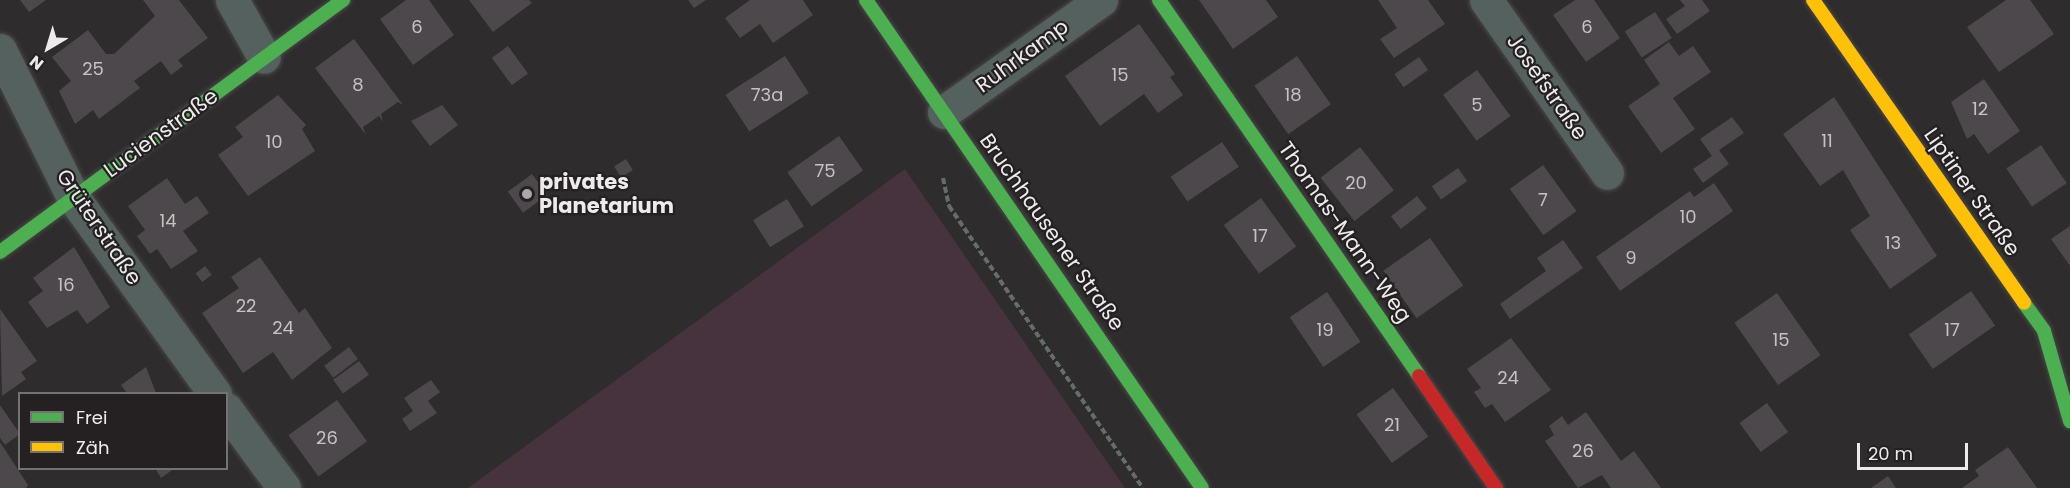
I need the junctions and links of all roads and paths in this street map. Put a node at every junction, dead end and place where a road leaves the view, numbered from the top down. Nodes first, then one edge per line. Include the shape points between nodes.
1 (232, 0) edge
2 (343, 0) edge
3 (866, 0) edge
4 (1101, 0) edge
5 (1159, 0) edge
6 (1486, 0) edge
7 (1813, 0) edge
8 (0, 50) edge
9 (264, 57) junction
10 (944, 112) junction
11 (942, 173) dead end
12 (1607, 173) dead end
13 (73, 197) junction
14 (0, 252) edge
15 (214, 392) edge
16 (228, 412) edge
17 (2070, 421) edge
18 (284, 488) edge
19 (1143, 488) edge
20 (1202, 488) edge
21 (1496, 488) edge

1 - 9 street
2 - 9 street, Lucienstraße
3 - 10 street, Bruchhausener Straße
4 - 10 street, Ruhrkamp
5 - 21 street, Thomas-Mann-Weg
6 - 12 street, Josefstraße
7 - 17 street, Liptiner Straße via 2044,332
8 - 13 street, Grüterstraße
9 - 13 street, Lucienstraße
10 - 20 street, Bruchhausener Straße
11 - 19 path via 949,206
13 - 14 street, Lucienstraße
13 - 15 street, Grüterstraße
16 - 18 street

